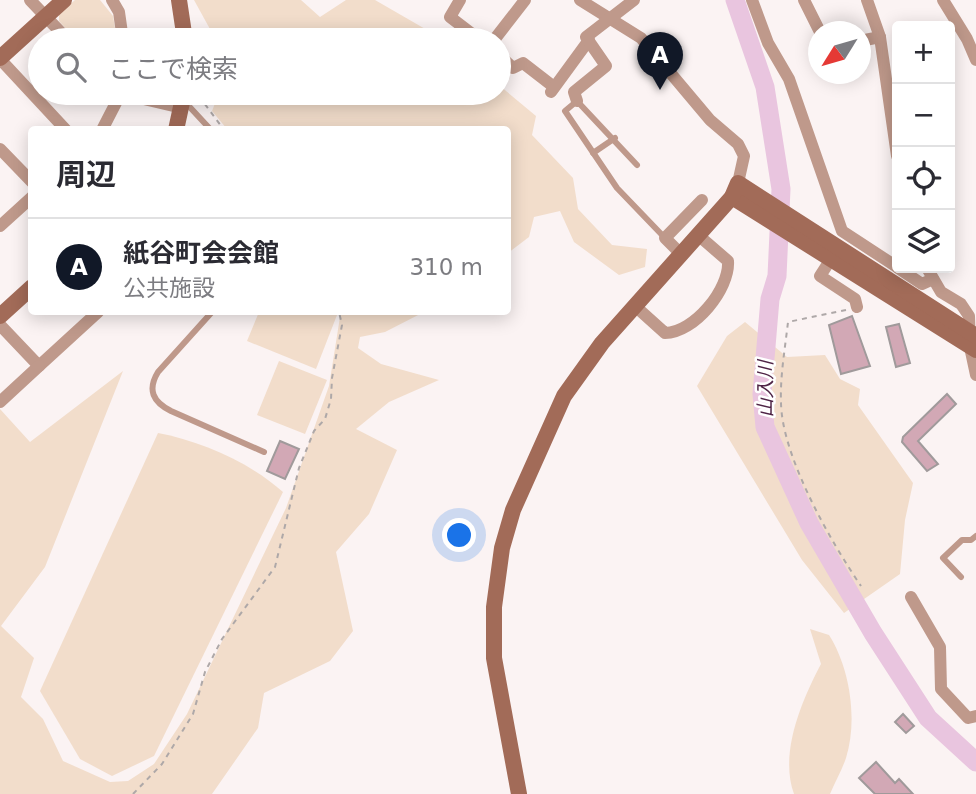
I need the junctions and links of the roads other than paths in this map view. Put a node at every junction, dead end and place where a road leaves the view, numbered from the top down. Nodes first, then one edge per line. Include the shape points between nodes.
1 (30, 0) edge
2 (64, 0) edge
3 (112, 0) edge
4 (179, 0) edge
5 (460, 0) edge
6 (525, 0) edge
7 (580, 0) edge
8 (634, 0) edge
9 (752, 0) edge
10 (804, 0) edge
11 (867, 0) edge
12 (943, 0) edge
13 (46, 17) junction
14 (610, 18) junction
15 (814, 21) edge
16 (34, 28) edge
17 (57, 28) edge
18 (121, 28) edge
19 (183, 28) edge
20 (464, 28) edge
21 (503, 28) edge
22 (28, 33) edge
23 (880, 37) junction
24 (871, 39) edge
25 (589, 40) junction
26 (0, 59) edge
27 (976, 60) edge
28 (511, 66) edge
29 (28, 89) edge
30 (577, 101) junction
31 (43, 105) edge
32 (114, 105) edge
33 (185, 105) edge
34 (192, 105) edge
35 (62, 126) edge
36 (104, 126) edge
37 (177, 126) edge
38 (208, 126) edge
39 (615, 138) junction
40 (896, 147) edge
41 (0, 149) edge
42 (593, 153) junction
43 (637, 165) dead end
44 (28, 178) edge
45 (735, 190) junction
46 (702, 200) dead end
47 (28, 201) edge
48 (0, 226) edge
49 (794, 228) junction
50 (698, 235) junction
51 (665, 238) junction
52 (681, 254) junction
53 (831, 259) junction
54 (892, 263) edge
55 (906, 273) edge
56 (930, 273) edge
57 (28, 292) edge
58 (635, 306) junction
59 (857, 307) road end
60 (95, 315) edge
61 (209, 315) edge
62 (0, 316) edge
63 (0, 325) edge
64 (973, 342) edge
65 (39, 366) junction
66 (976, 375) edge
67 (0, 402) edge
68 (264, 452) dead end
69 (976, 536) edge
70 (961, 577) dead end
71 (911, 597) dead end
72 (976, 716) edge
73 (519, 794) edge

1 - 13 street
2 - 13 street
3 - 18 street
4 - 19 street
5 - 20 street via 450,17
6 - 21 street
7 - 14 street
8 - 14 street
9 - 54 street via 768,43 789,79 842,231
10 - 15 street
11 - 23 street
12 - 27 street
13 - 16 street
13 - 17 street
14 - 25 street via 586,37
14 - 45 street via 641,38 710,120 737,144 744,156
22 - 26 street
23 - 24 street
23 - 40 street
25 - 28 street via 553,89 523,63
25 - 30 street via 606,66 573,92
26 - 29 street
30 - 39 lane
30 - 42 lane via 565,111
31 - 35 street
32 - 36 street
33 - 37 street
34 - 38 lane
39 - 42 lane
39 - 43 lane
41 - 44 street
42 - 51 lane via 617,188
45 - 49 street
45 - 50 street
46 - 51 street
47 - 48 street
49 - 53 street
49 - 64 street
50 - 52 street
50 - 58 street via 727,261 729,275 713,304 674,333 665,333
51 - 52 street
52 - 58 street
53 - 59 street via 820,276 855,299
53 - 64 street
55 - 56 street via 922,284
56 - 64 street via 942,292 961,304
57 - 62 street
58 - 73 street via 564,396 518,499 502,548 494,607 494,658
60 - 65 street
61 - 68 lane via 158,372 151,392 161,406
63 - 65 street
64 - 66 street
65 - 67 street
69 - 70 lane via 962,540 943,558
71 - 72 street via 940,647 942,689 968,718

